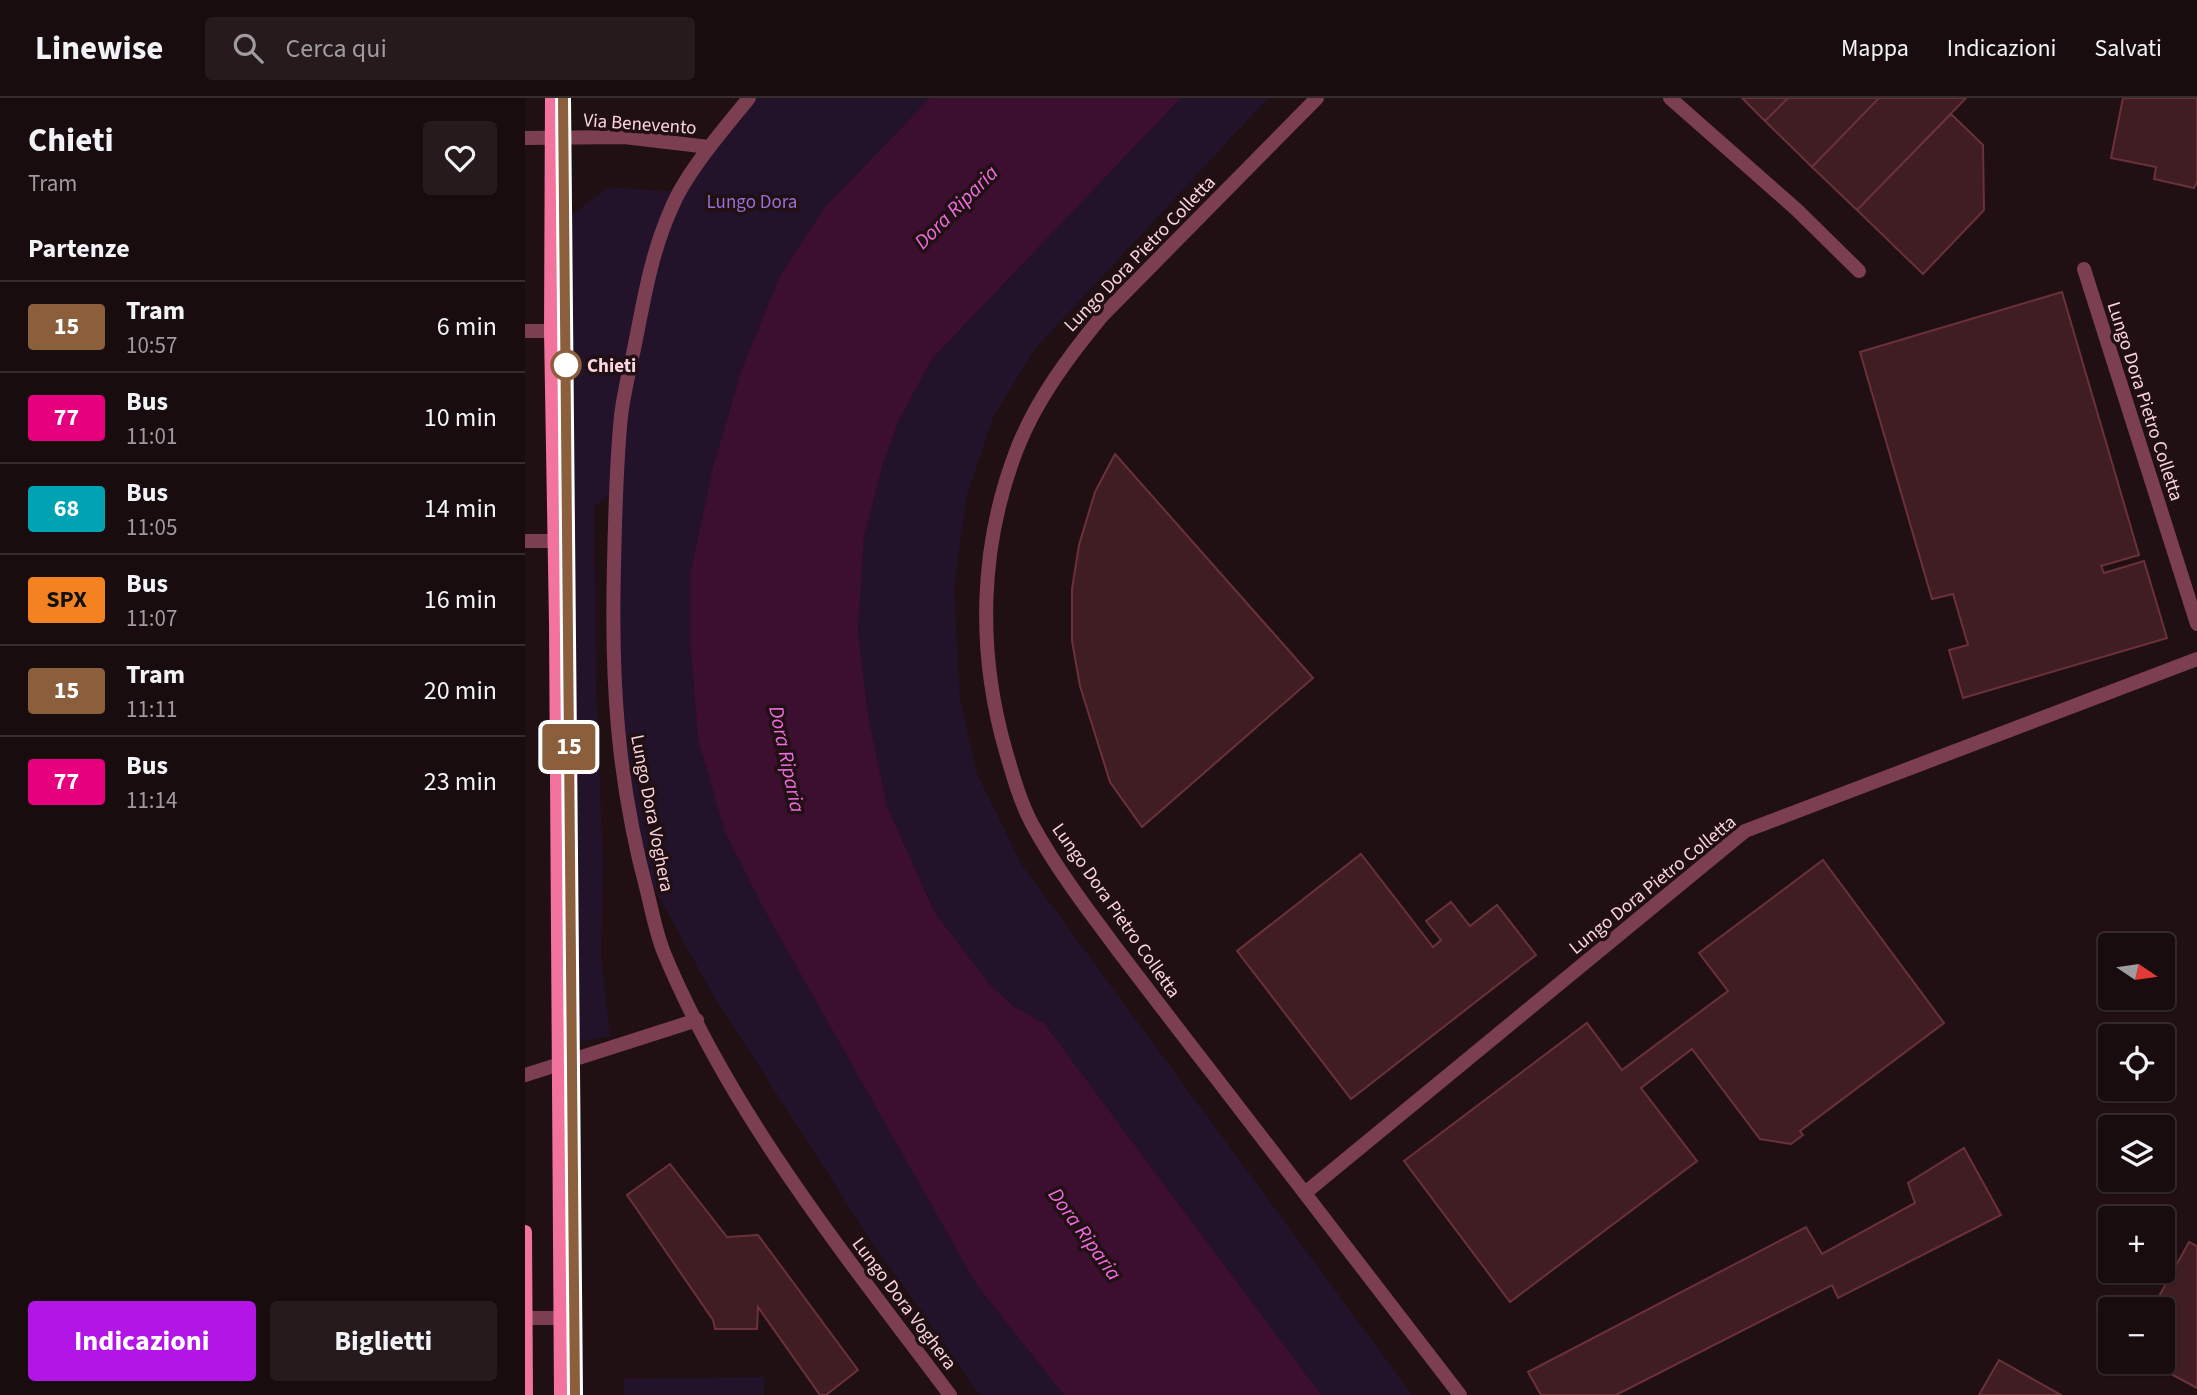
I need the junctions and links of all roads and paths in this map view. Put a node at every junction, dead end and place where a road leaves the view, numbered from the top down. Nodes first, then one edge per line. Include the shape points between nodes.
1 (552, 98) edge
2 (749, 98) edge
3 (1317, 98) edge
4 (1669, 98) edge
5 (525, 138) edge
6 (552, 138) junction
7 (709, 147) junction
8 (2084, 269) dead end
9 (1859, 271) dead end
10 (525, 331) edge
11 (551, 331) junction
12 (525, 541) edge
13 (555, 541) junction
14 (2197, 625) edge
15 (2197, 659) edge
16 (697, 1020) junction
17 (560, 1065) junction
18 (525, 1075) edge
19 (1305, 1193) junction
20 (525, 1232) edge
21 (525, 1318) edge
22 (561, 1318) junction
23 (526, 1395) edge
24 (561, 1395) edge
25 (950, 1395) edge
26 (1460, 1395) edge

1 - 6 main road
2 - 7 street, Lungo Dora Voghera
3 - 19 street, Lungo Dora Pietro Colletta via 1133,283 1071,354 1018,447 998,511 986,581 991,688 1013,777 1031,821 1091,914
4 - 9 street
5 - 6 street, Via Benevento
6 - 7 street, Via Benevento via 624,137
6 - 11 main road
7 - 16 street, Lungo Dora Voghera via 672,204 651,259 621,412 612,622 620,763 638,858 663,950
8 - 14 street, Lungo Dora Pietro Colletta
10 - 11 street
11 - 13 main road
12 - 13 street
13 - 17 main road
15 - 19 street, Lungo Dora Pietro Colletta via 1745,831
16 - 17 street
16 - 25 street, Lungo Dora Voghera via 773,1153
17 - 18 street
17 - 22 main road
19 - 26 street, Lungo Dora Pietro Colletta
20 - 21 main road
21 - 22 street
21 - 23 main road
22 - 24 main road

